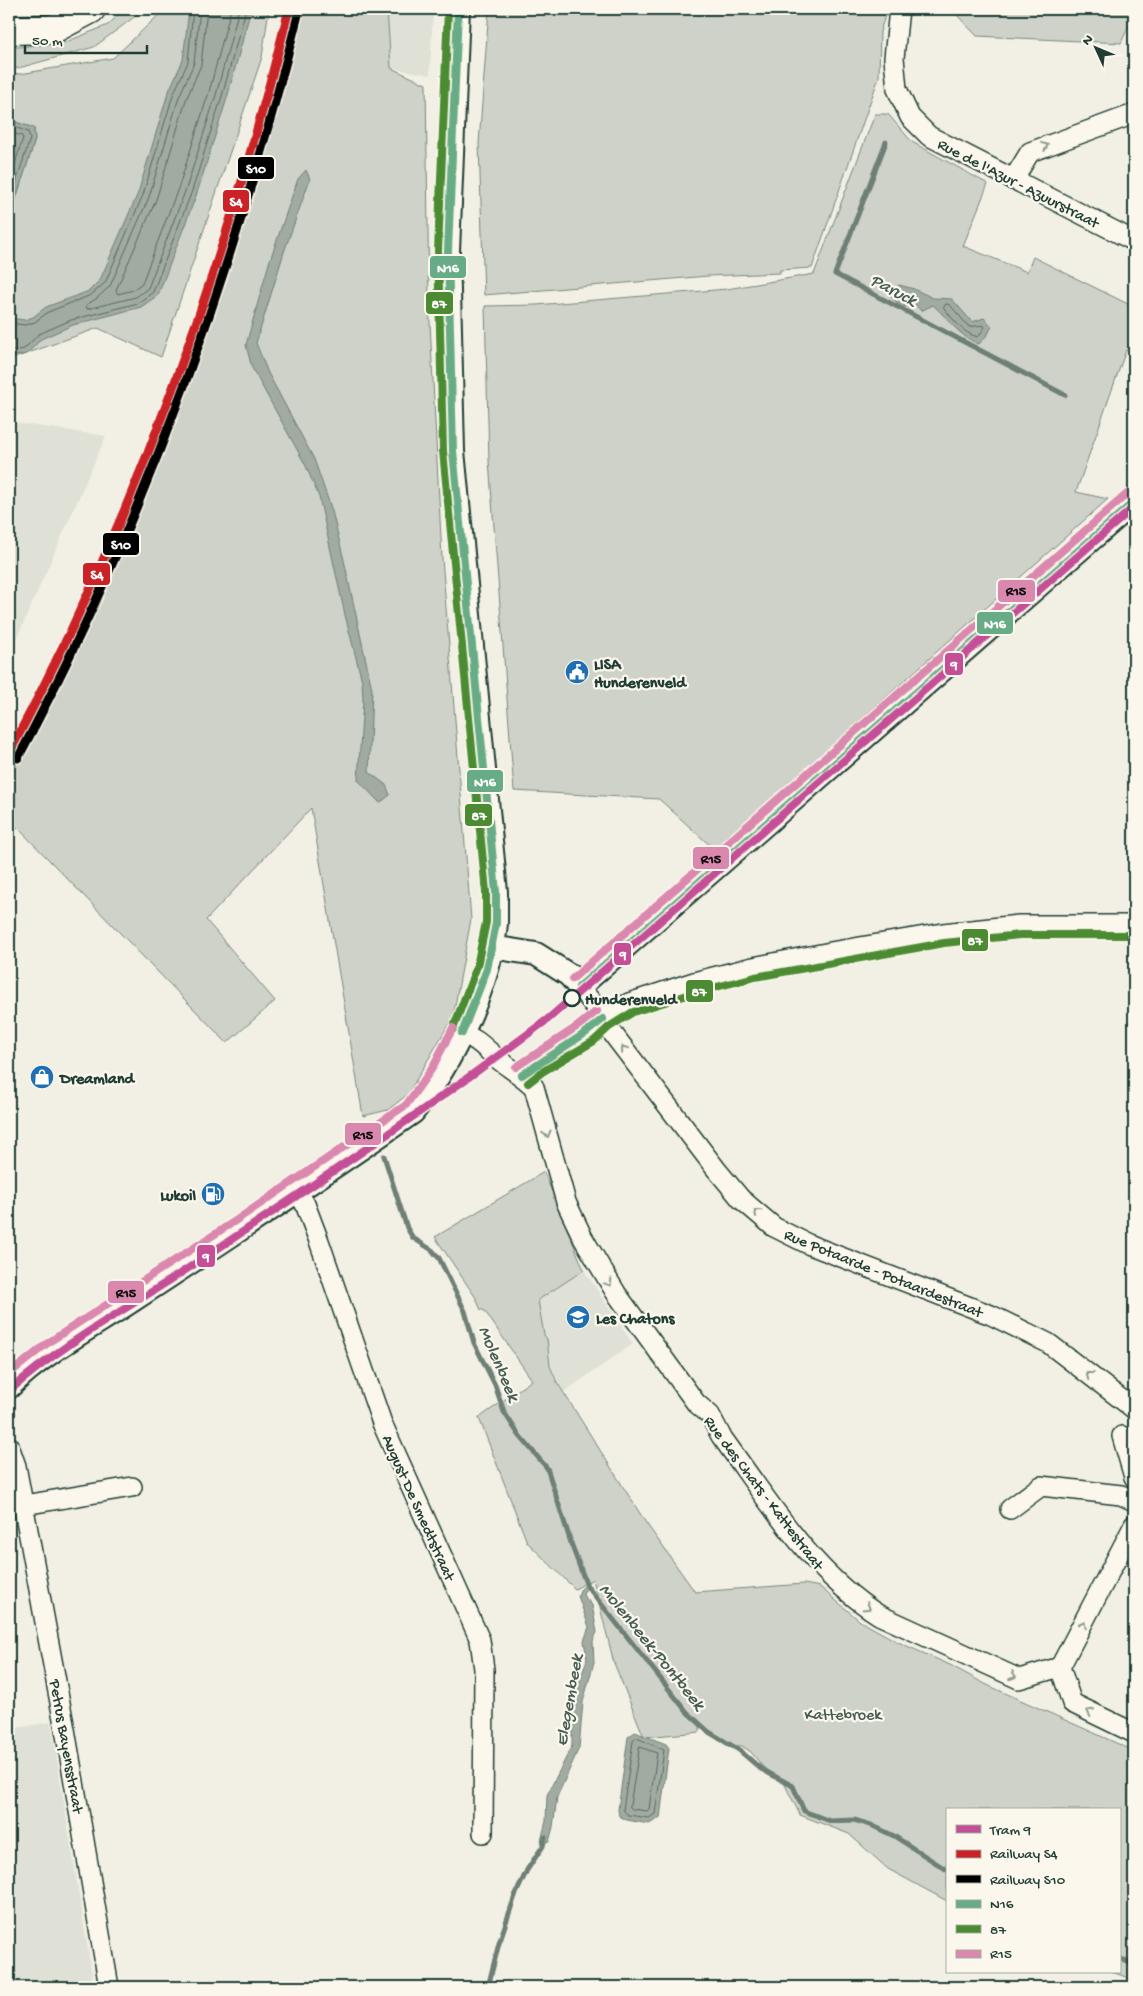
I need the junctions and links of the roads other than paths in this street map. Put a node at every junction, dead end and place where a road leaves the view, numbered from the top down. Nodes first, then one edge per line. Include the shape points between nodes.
1 (91, 9) edge
2 (458, 9) edge
3 (899, 9) edge
4 (9, 30) edge
5 (1134, 114) edge
6 (1012, 180) junction
7 (1134, 240) edge
8 (1134, 502) edge
9 (1134, 926) edge
10 (492, 947) junction
11 (579, 987) junction
12 (603, 1019) junction
13 (462, 1033) junction
14 (297, 1191) junction
15 (9, 1386) edge
16 (1134, 1409) edge
17 (1122, 1436) dead end
18 (9, 1446) edge
19 (1134, 1477) edge
20 (132, 1487) dead end
21 (1134, 1501) edge
22 (24, 1505) junction
23 (1010, 1509) dead end
24 (1134, 1525) edge
25 (1060, 1667) junction
26 (1134, 1733) edge
27 (483, 1833) dead end
28 (109, 1987) edge

1 - 4 highway via 53,29
2 - 10 street via 448,251 453,451 496,892
3 - 6 street, Rue de l'Azur - Azuurstraat via 894,58 897,89 910,117 929,136
6 -> 5 street via 1030,152
6 - 7 street, Rue de l'Azur - Azuurstraat
8 - 11 street
9 - 12 street via 1019,926 943,933 836,951 694,982 629,1003
10 - 11 street, Rue Potaarde - Potaardestraat via 536,954 569,975
10 - 13 street via 487,969
11 - 12 street, Rue Potaarde - Potaardestraat
16 -> 12 street, Rue Potaarde - Potaardestraat via 1048,1343 958,1302 810,1245 774,1227 741,1198
13 - 14 street via 440,1075 413,1112
13 -> 25 street, Rue des Chats - Kattestraat via 476,1039 534,1087 566,1202 599,1267 818,1565 845,1592 879,1615 1019,1679
14 - 15 street via 54,1350
14 - 27 street, August De Smedtstraat via 319,1241 382,1423 480,1640 484,1669
17 - 19 street
18 - 22 street, Petrus Bayensstraat
20 - 22 street
21 - 23 street via 1121,1495 1041,1486
22 - 28 street, Petrus Bayensstraat
25 -> 24 street
26 -> 25 street via 1072,1703

